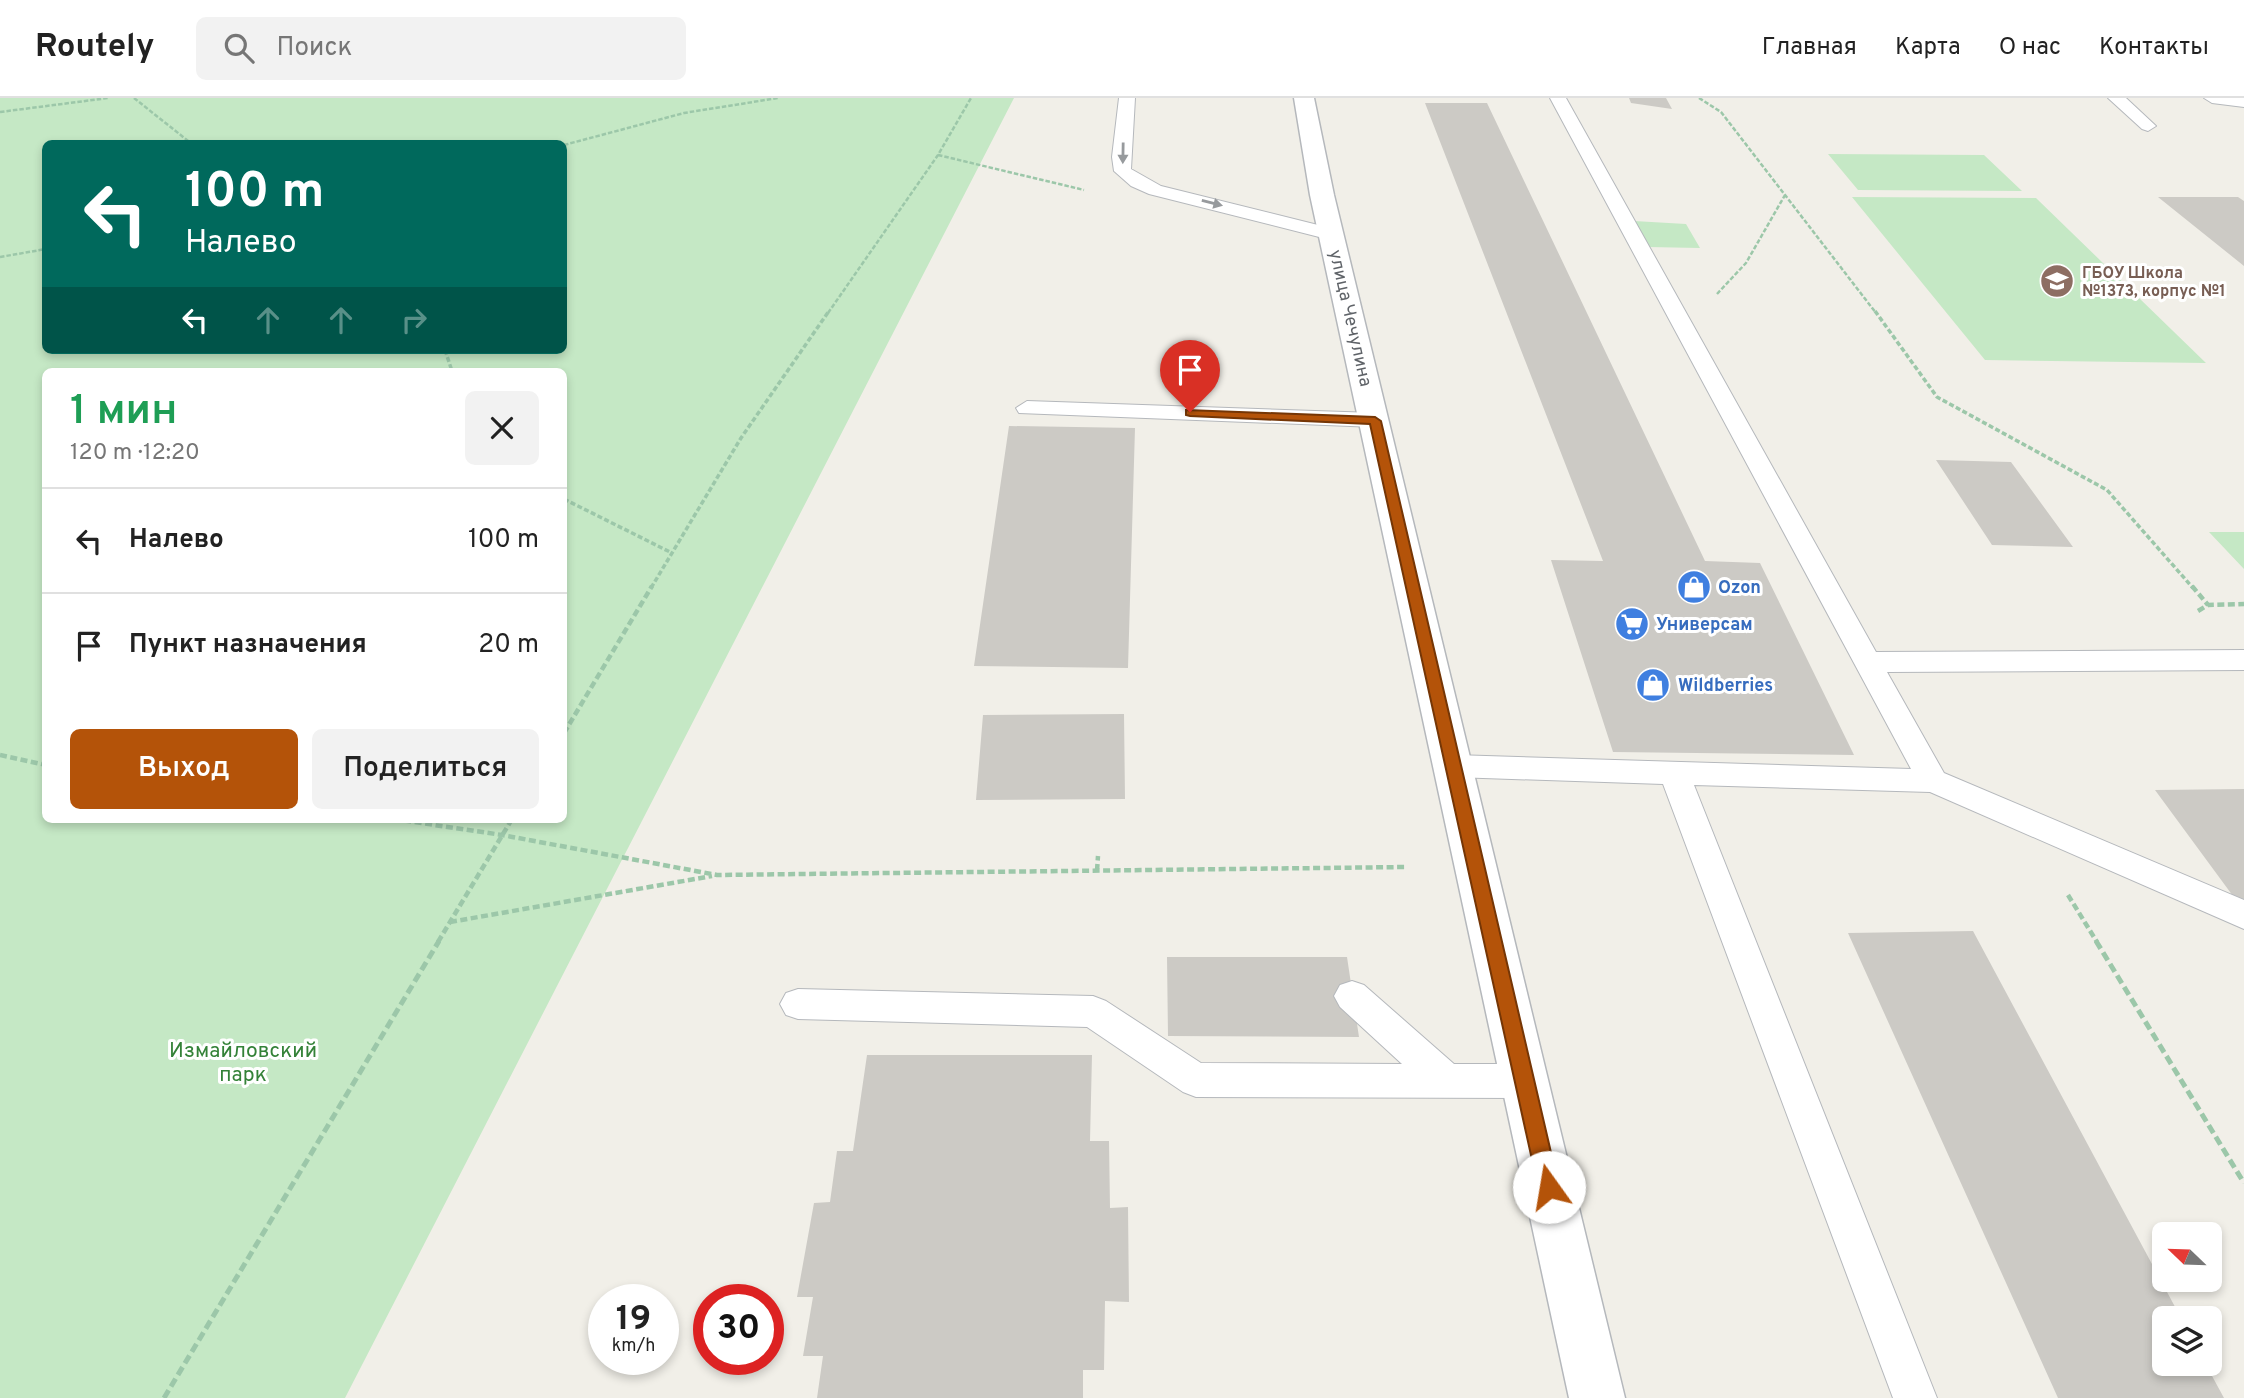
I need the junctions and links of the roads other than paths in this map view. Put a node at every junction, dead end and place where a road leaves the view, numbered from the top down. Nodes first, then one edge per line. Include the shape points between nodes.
1 (1127, 98) edge
2 (1304, 98) edge
3 (1558, 98) edge
4 (2116, 98) edge
5 (2212, 98) edge
6 (2244, 102) edge
7 (2148, 126) dead end
8 (1309, 203) junction
9 (1269, 217) junction
10 (1331, 234) junction
11 (1027, 408) dead end
12 (1375, 421) junction
13 (2244, 660) edge
14 (1868, 662) junction
15 (1454, 766) junction
16 (1674, 773) junction
17 (1933, 781) junction
18 (2244, 915) edge
19 (1352, 996) dead end
20 (798, 1004) dead end
21 (1446, 1080) junction
22 (1525, 1081) junction
23 (1597, 1398) edge
24 (1915, 1398) edge

1 -> 9 lane via 1123,171 1156,190
2 - 8 street, улица Чечулина
3 - 14 lane
4 - 7 lane
5 - 6 lane
8 - 9 lane
8 - 10 street, улица Чечулина
9 - 10 lane
10 - 12 street, улица Чечулина
11 - 12 lane
12 - 15 street, улица Чечулина
13 - 14 lane
14 - 17 lane
15 - 16 lane
15 - 22 street, улица Чечулина
16 - 17 lane
16 - 24 lane
17 - 18 lane
19 - 21 lane
20 - 21 lane via 1093,1012 1196,1080
21 - 22 lane
22 - 23 street, улица Чечулина

